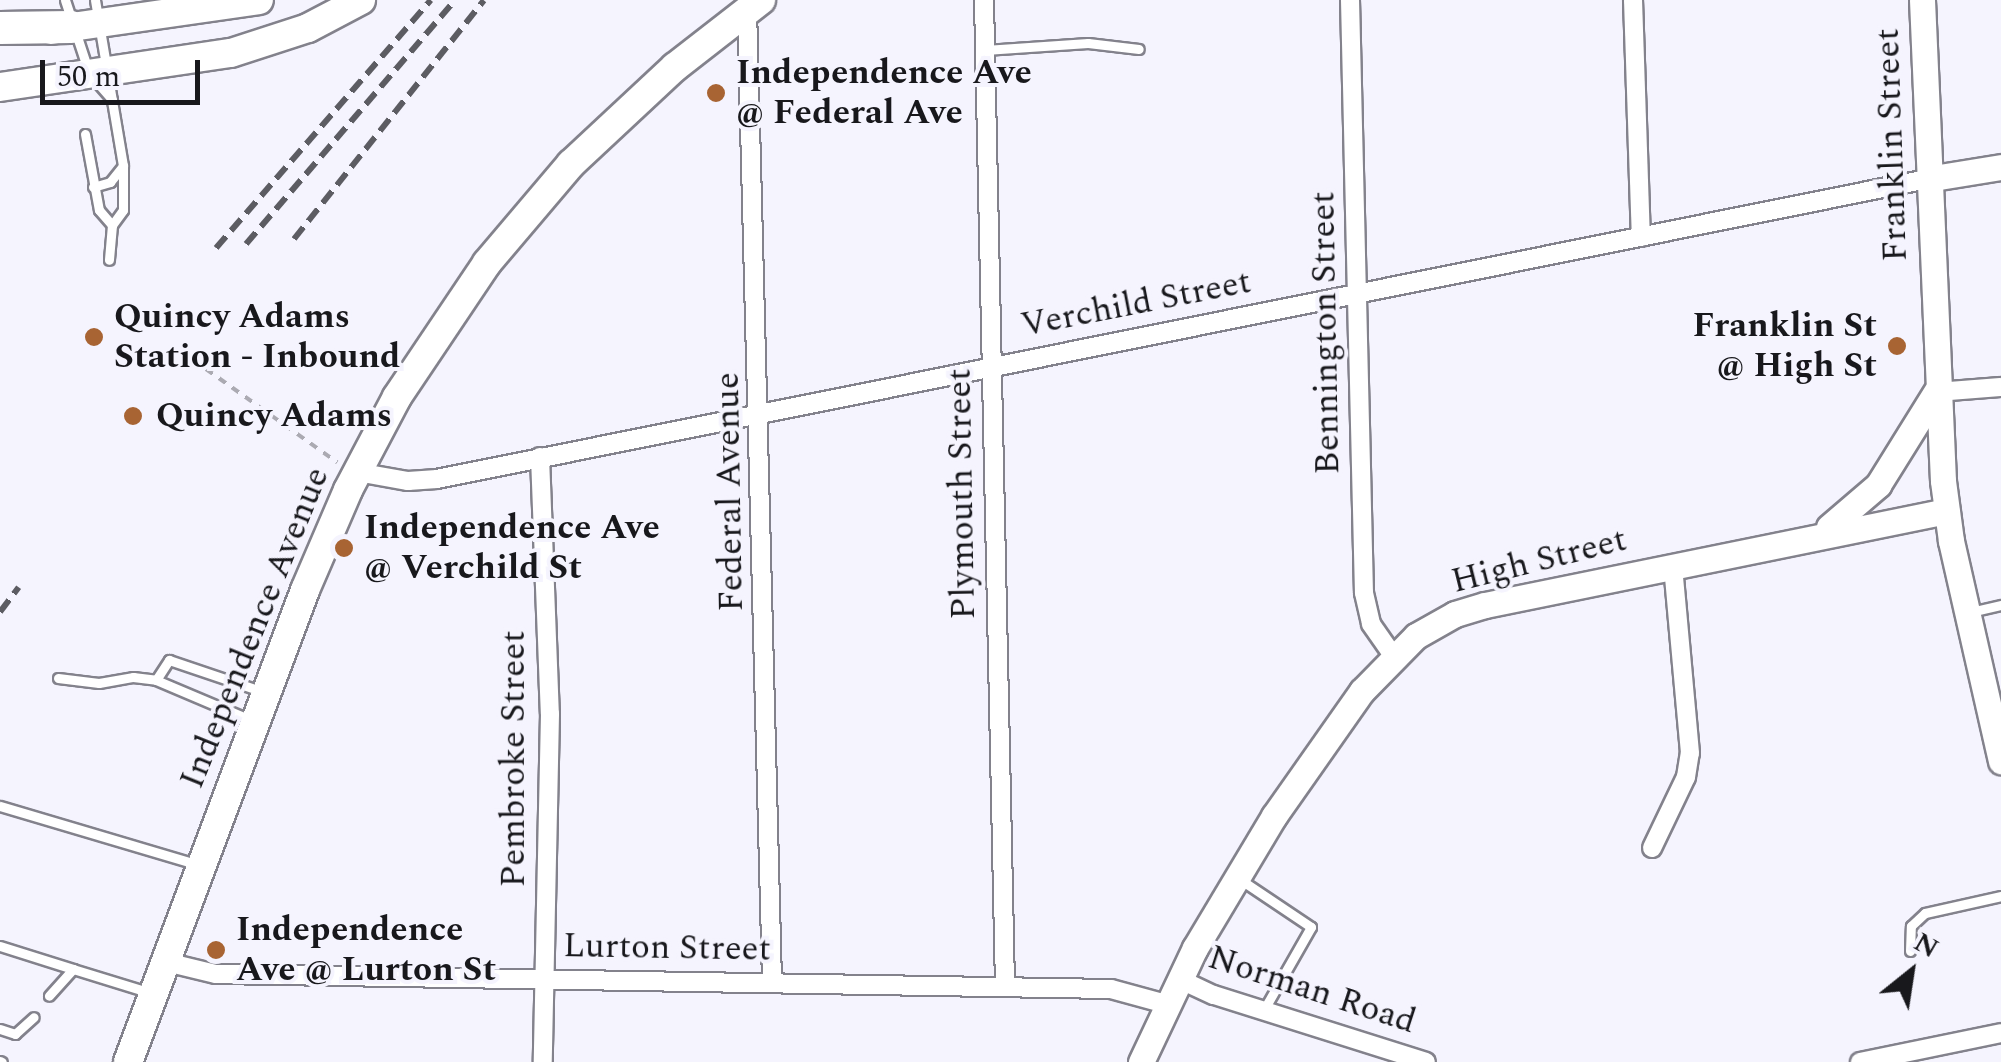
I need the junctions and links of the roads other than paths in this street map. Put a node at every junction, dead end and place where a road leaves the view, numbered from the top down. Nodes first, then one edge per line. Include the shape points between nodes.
1 (259, 0) edge
2 (361, 0) edge
3 (984, 0) edge
4 (1350, 0) edge
5 (1633, 0) edge
6 (1922, 0) edge
7 (752, 3) edge
8 (83, 13) edge
9 (0, 28) edge
10 (0, 37) edge
11 (1138, 48) dead end
12 (985, 50) junction
13 (99, 72) junction
14 (0, 86) edge
15 (112, 99) junction
16 (85, 134) dead end
17 (123, 166) junction
18 (2001, 168) edge
19 (1927, 180) junction
20 (93, 187) junction
21 (112, 225) junction
22 (1640, 237) junction
23 (109, 260) dead end
24 (1358, 294) junction
25 (991, 366) junction
26 (2001, 387) edge
27 (1936, 392) junction
28 (761, 412) junction
29 (540, 457) junction
30 (357, 472) junction
31 (1947, 511) junction
32 (1815, 535) junction
33 (1673, 565) junction
34 (2001, 604) edge
35 (1969, 612) junction
36 (1393, 656) junction
37 (58, 678) dead end
38 (156, 680) junction
39 (266, 693) junction
40 (256, 722) junction
41 (2000, 754) edge
42 (0, 806) edge
43 (1652, 848) dead end
44 (202, 866) junction
45 (1236, 876) junction
46 (2001, 896) edge
47 (0, 946) edge
48 (1910, 952) dead end
49 (166, 962) junction
50 (73, 969) junction
51 (544, 979) junction
52 (1179, 979) junction
53 (772, 982) junction
54 (1005, 986) junction
55 (154, 994) junction
56 (50, 996) dead end
57 (1166, 1004) junction
58 (1263, 1011) junction
59 (34, 1017) dead end
60 (0, 1029) edge
61 (2001, 1033) edge
62 (128, 1062) edge
63 (543, 1062) edge
64 (1141, 1062) edge
65 (1426, 1062) edge
66 (1860, 1062) edge

1 - 8 main road
2 - 13 main road via 308,28 248,48
3 - 12 street, Plymouth Street
4 - 24 street, Bennington Street
5 - 22 street
6 - 19 street, Franklin Street
7 - 28 street, Federal Avenue
7 - 30 main road, Independence Avenue via 633,104 529,212 431,342
8 - 9 highway
8 - 10 main road
8 - 13 lane
8 - 13 lane
11 - 12 lane via 1088,43
12 - 25 street, Plymouth Street
13 - 14 main road
13 - 15 lane
13 - 15 lane
15 - 17 lane
16 - 20 lane
17 - 20 lane via 110,182
17 - 21 lane via 123,210
18 - 19 street
19 - 22 street, Verchild Street
19 - 27 street, Franklin Street
20 - 21 lane via 98,210
21 - 23 lane
22 - 24 street, Verchild Street
24 - 25 street, Verchild Street
24 - 36 street, Bennington Street via 1364,593 1370,624
25 - 28 street, Verchild Street
25 - 54 street, Plymouth Street
26 - 27 street
27 - 31 street, Franklin Street
27 - 32 street via 1878,485 1846,518
28 - 29 street, Verchild Street
28 - 53 street, Federal Avenue
29 - 30 street, Verchild Street via 437,479
29 - 51 street, Pembroke Street via 550,700
30 - 39 main road, Independence Avenue
31 - 32 street, High Street
31 - 35 street, Franklin Street
32 - 33 street, High Street
33 - 36 street, High Street via 1469,609 1428,628
33 - 43 street via 1690,754 1686,778
34 - 35 lane
35 - 41 street, Franklin Street
36 - 45 street, High Street via 1318,750
37 - 38 lane
38 - 39 lane via 169,660
38 - 40 lane
39 - 40 main road, Independence Avenue
40 - 44 main road, Independence Avenue
42 - 44 lane
44 - 49 main road, Independence Avenue
45 - 52 street, High Street
45 - 58 lane via 1311,926
46 - 48 lane via 1924,912 1911,926
47 - 50 lane
49 - 51 street, Lurton Street via 216,974
49 - 55 main road, Independence Avenue
50 - 55 lane
50 - 56 lane
51 - 53 street, Lurton Street
51 - 63 street, Pembroke Street
52 - 57 street, High Street
52 - 58 street, Norman Road
53 - 54 street, Lurton Street
54 - 57 street, Lurton Street via 1111,988
55 - 62 main road, Independence Avenue
57 - 64 street, High Street
58 - 65 street, Norman Road
59 - 60 lane via 15,1034
61 - 66 street

